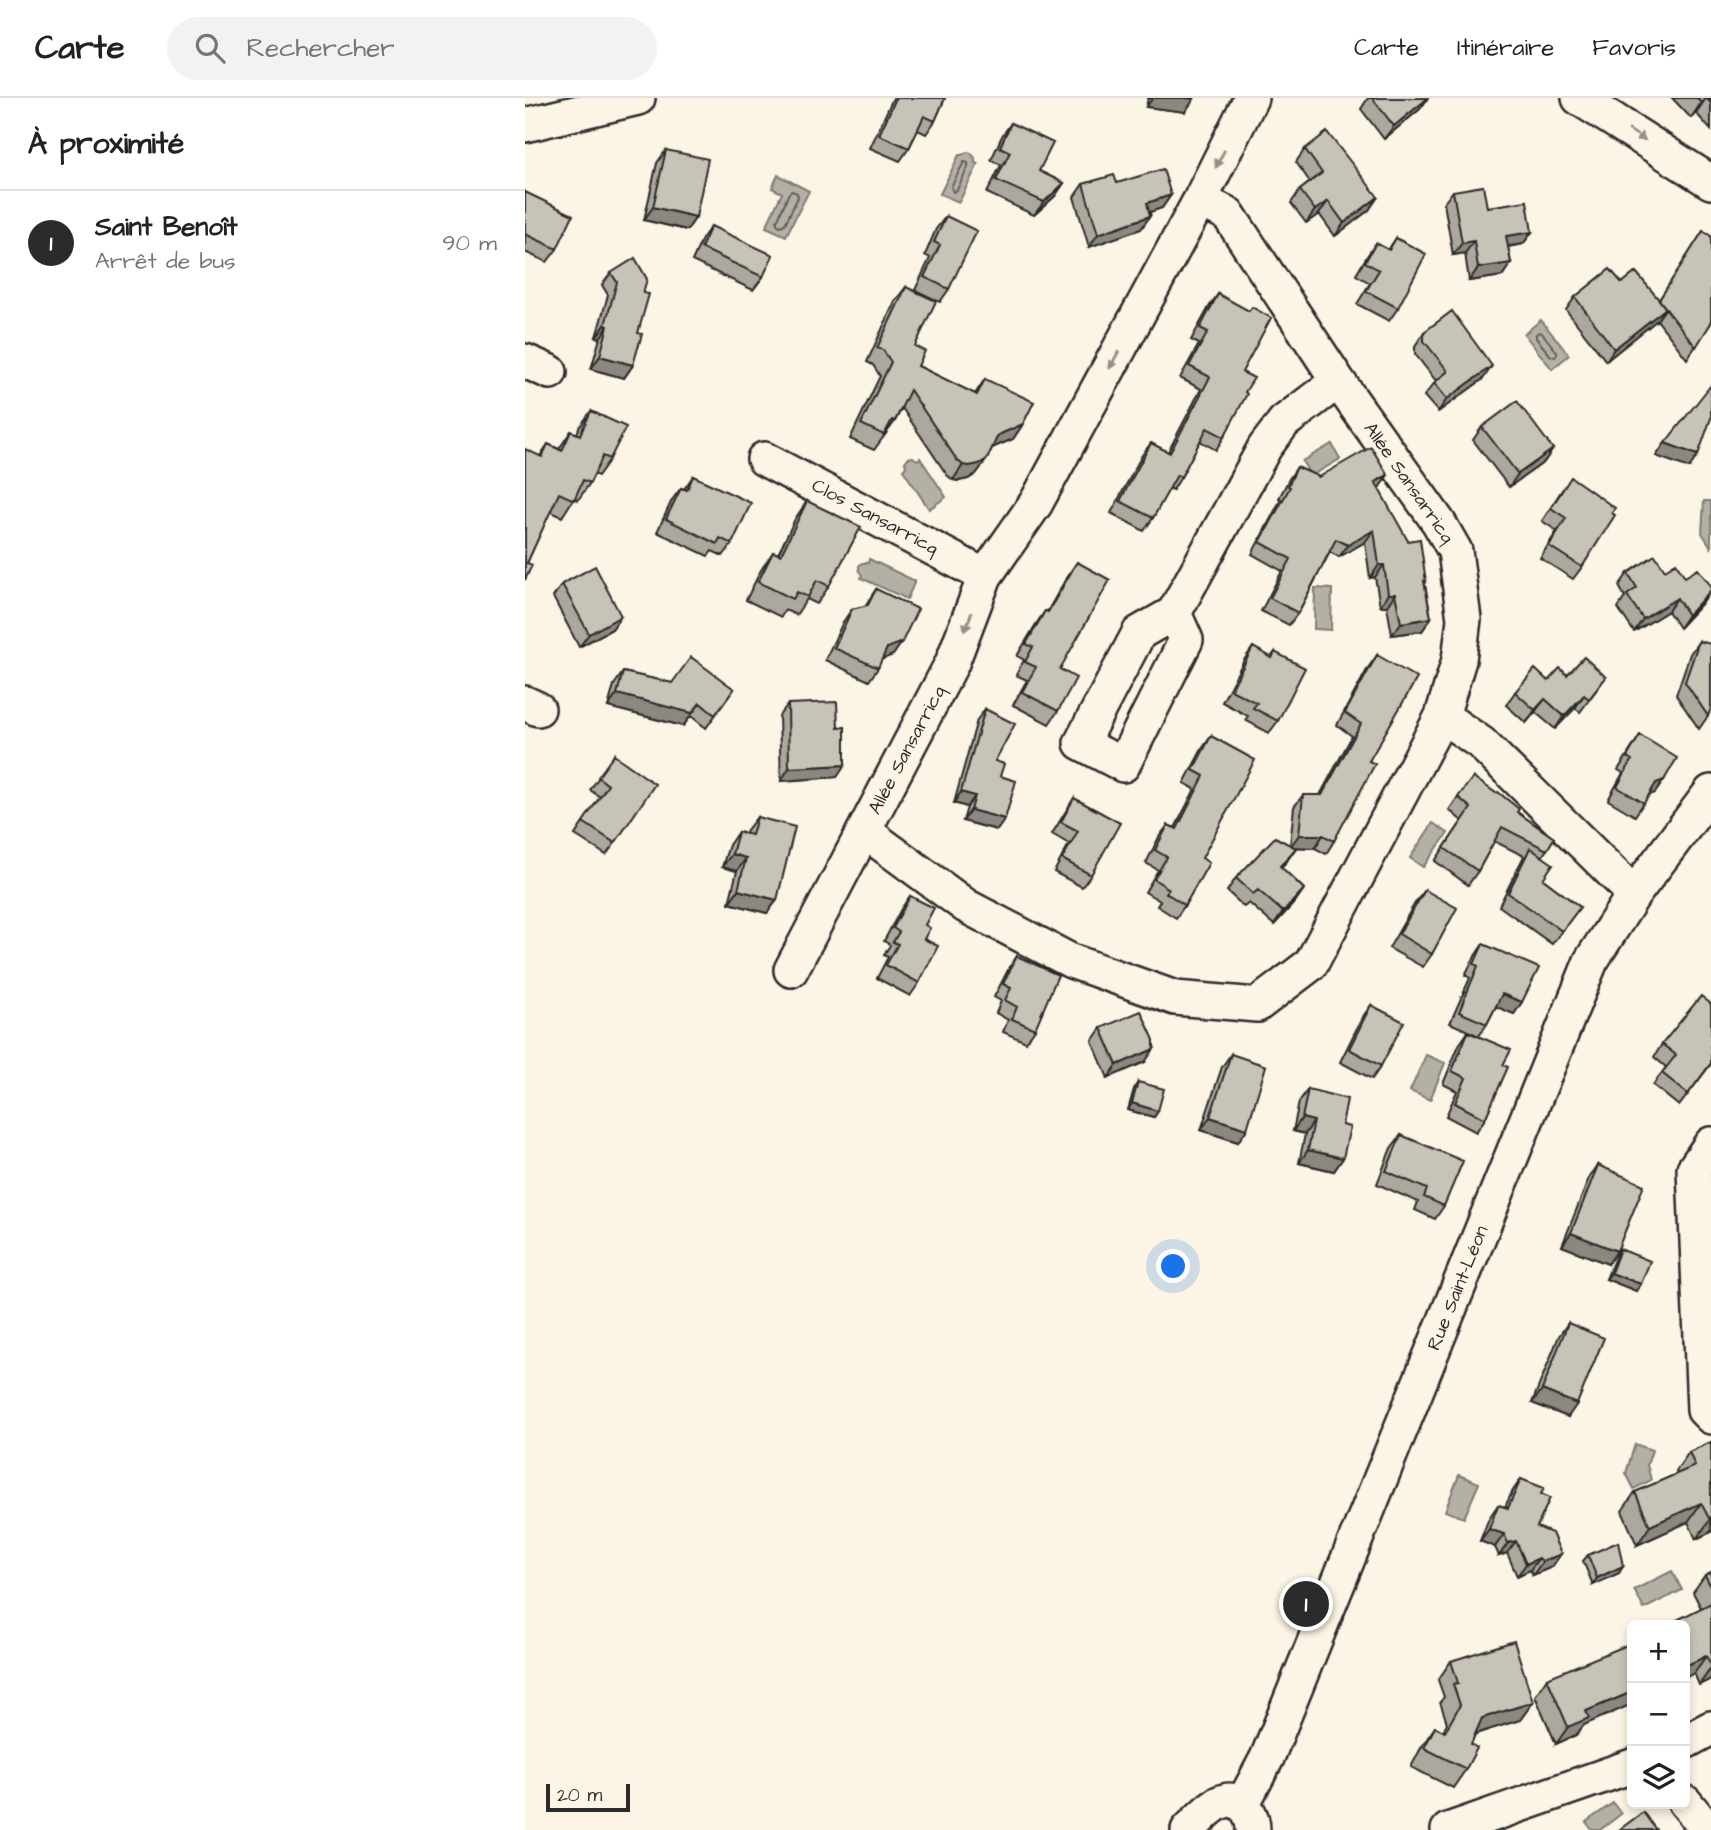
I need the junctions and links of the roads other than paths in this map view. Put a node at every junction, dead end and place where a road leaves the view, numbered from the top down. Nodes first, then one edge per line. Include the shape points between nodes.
1 (638, 98) edge
2 (1251, 98) edge
3 (1579, 98) edge
4 (525, 125) edge
5 (1711, 182) edge
6 (1200, 200) junction
7 (1338, 381) junction
8 (764, 459) dead end
9 (985, 576) junction
10 (1174, 613) dead end
11 (1442, 716) junction
12 (1711, 792) edge
13 (864, 831) junction
14 (1634, 894) junction
15 (791, 970) dead end
16 (1711, 1144) edge
17 (1711, 1417) edge
18 (1711, 1728) edge
19 (1690, 1739) edge
20 (1627, 1768) edge
21 (1690, 1808) edge
22 (1247, 1818) edge
23 (1188, 1830) edge
24 (1448, 1830) edge
25 (1708, 1830) edge

1 - 4 street
2 -> 6 street, Allée Sansarricq
3 -> 5 street
6 - 7 street, Allée Sansarricq via 1228,214
6 -> 9 street, Allée Sansarricq via 1036,503
7 - 10 street via 1284,422 1265,447
7 - 11 street, Allée Sansarricq via 1455,551 1464,619 1459,660
8 - 9 street, Clos Sansarricq
9 -> 13 street, Allée Sansarricq via 952,663
11 - 13 street, Allée Sansarricq via 1311,964 1257,1005 1175,998 1071,961 966,906
11 - 14 street via 1481,743
12 - 14 street, Rue Saint-Léon
13 - 15 street
14 - 22 street, Rue Saint-Léon via 1591,961 1267,1758
16 - 17 street via 1695,1169 1704,1410
18 - 19 street
20 - 24 street
21 - 25 street
22 - 23 street via 1231,1800 1218,1802

